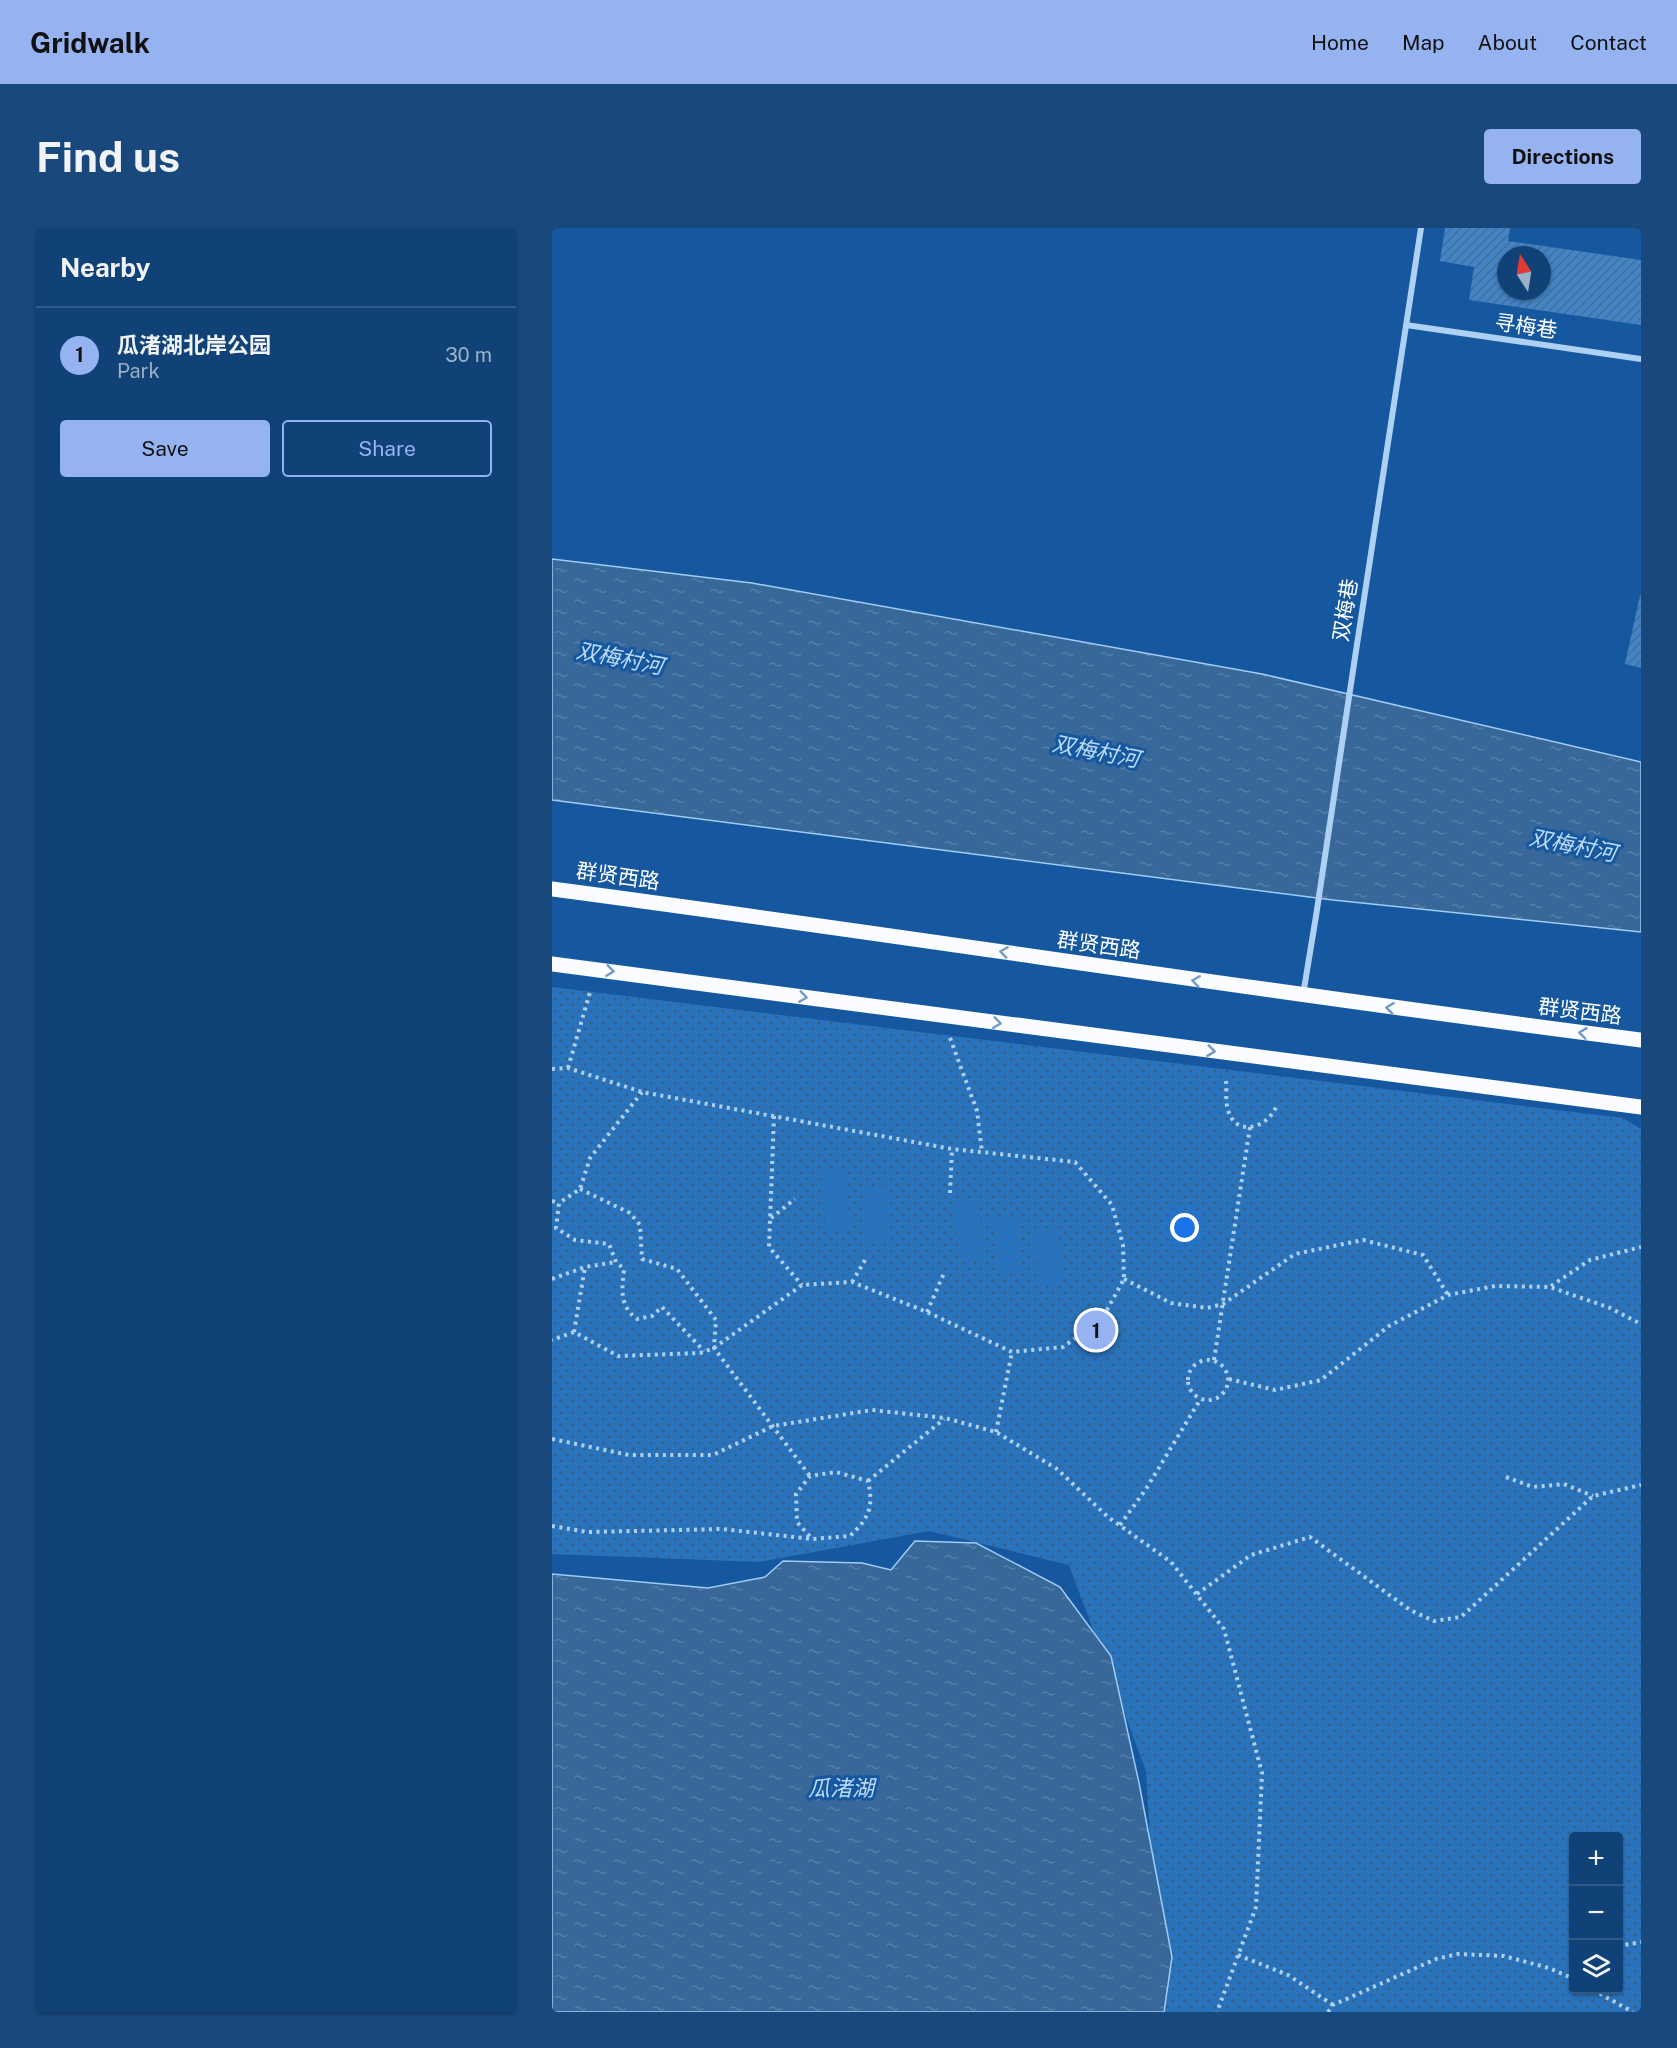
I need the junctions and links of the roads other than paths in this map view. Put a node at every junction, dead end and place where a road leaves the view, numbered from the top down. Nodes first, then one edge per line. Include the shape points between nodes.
1 (1421, 228) edge
2 (1406, 326) junction
3 (1641, 359) edge
4 (552, 889) edge
5 (552, 964) edge
6 (1302, 996) junction
7 (1641, 1040) edge
8 (1641, 1107) edge

1 - 2 street, 双梅巷
2 - 3 street, 寻梅巷
2 - 6 street, 双梅巷, bridge
6 -> 4 main road, 群贤西路
5 -> 8 main road
7 -> 6 main road, 群贤西路

